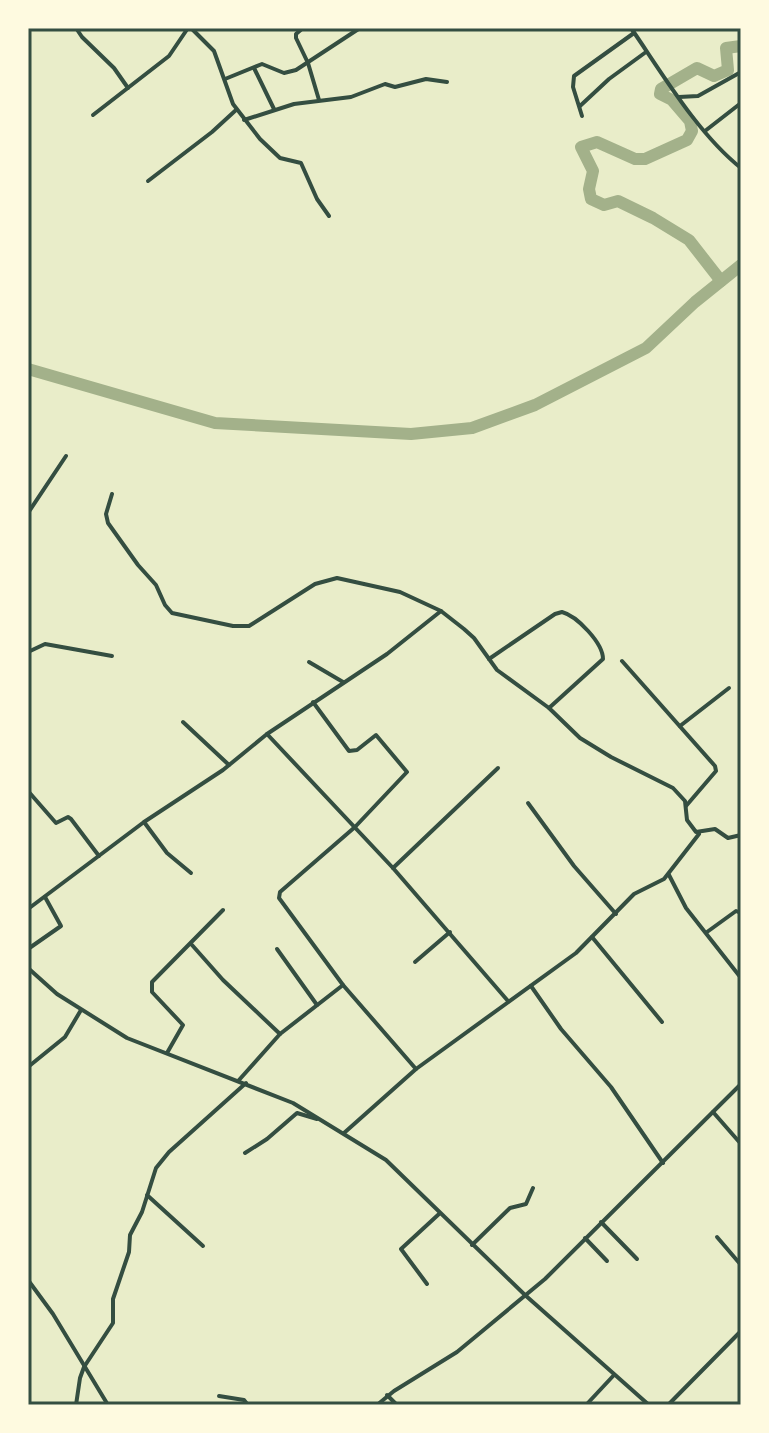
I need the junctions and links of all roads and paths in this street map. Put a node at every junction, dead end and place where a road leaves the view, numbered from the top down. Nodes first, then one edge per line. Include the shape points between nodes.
1 (76, 28) edge
2 (190, 28) edge
3 (303, 28) edge
4 (360, 28) edge
5 (677, 28) edge
6 (684, 28) edge
7 (632, 30) edge
8 (646, 52) junction
9 (308, 63) junction
10 (254, 68) junction
11 (741, 72) edge
12 (225, 79) junction
13 (447, 82) dead end
14 (128, 88) junction
15 (679, 97) junction
16 (319, 100) junction
17 (741, 103) edge
18 (580, 106) junction
19 (236, 110) junction
20 (275, 110) junction
21 (93, 115) dead end
22 (582, 116) dead end
23 (244, 120) junction
24 (705, 131) junction
25 (740, 165) edge
26 (148, 181) dead end
27 (329, 216) dead end
28 (66, 456) dead end
29 (112, 494) dead end
30 (28, 513) edge
31 (441, 611) junction
32 (28, 652) edge
33 (112, 656) dead end
34 (489, 659) junction
35 (622, 661) dead end
36 (309, 662) dead end
37 (343, 682) junction
38 (729, 688) dead end
39 (313, 702) junction
40 (549, 708) junction
41 (183, 722) dead end
42 (679, 726) junction
43 (267, 734) junction
44 (229, 765) junction
45 (498, 768) dead end
46 (28, 791) edge
47 (528, 803) dead end
48 (686, 806) junction
49 (144, 822) junction
50 (355, 827) junction
51 (699, 834) junction
52 (741, 835) edge
53 (99, 856) junction
54 (393, 868) junction
55 (191, 873) dead end
56 (669, 875) junction
57 (45, 897) junction
58 (28, 909) edge
59 (223, 910) dead end
60 (741, 913) edge
61 (616, 914) junction
62 (450, 932) junction
63 (707, 932) junction
64 (592, 937) junction
65 (191, 944) junction
66 (28, 949) edge
67 (277, 949) dead end
68 (415, 962) dead end
69 (28, 968) edge
70 (741, 978) edge
71 (343, 985) junction
72 (531, 986) junction
73 (508, 1001) junction
74 (317, 1005) junction
75 (81, 1010) junction
76 (662, 1022) dead end
77 (280, 1034) junction
78 (166, 1054) junction
79 (28, 1067) edge
80 (416, 1069) junction
81 (239, 1080) junction
82 (246, 1083) junction
83 (741, 1084) edge
84 (713, 1112) junction
85 (323, 1121) junction
86 (344, 1133) junction
87 (741, 1144) edge
88 (245, 1153) dead end
89 (663, 1163) junction
90 (533, 1188) dead end
91 (147, 1195) junction
92 (439, 1214) junction
93 (601, 1222) junction
94 (717, 1237) dead end
95 (585, 1238) junction
96 (472, 1245) junction
97 (203, 1246) dead end
98 (637, 1259) dead end
99 (607, 1261) dead end
100 (741, 1265) edge
101 (28, 1280) edge
102 (427, 1284) dead end
103 (525, 1295) junction
104 (741, 1331) edge
105 (85, 1369) junction
106 (614, 1375) junction
107 (387, 1395) junction
108 (219, 1396) dead end
109 (76, 1405) edge
110 (108, 1405) edge
111 (248, 1405) edge
112 (377, 1405) edge
113 (397, 1405) edge
114 (586, 1405) edge
115 (649, 1405) edge
116 (668, 1405) edge

1 - 14 street
2 - 12 street via 214,51
2 - 14 street via 169,56
3 - 9 street via 295,36
4 - 9 street
5 - 6 street
7 - 8 street
7 - 18 street via 574,76
8 - 15 street
8 - 18 street
9 - 10 street via 284,73 266,65
9 - 16 street
10 - 12 street
10 - 20 street
11 - 15 street via 698,96
12 - 19 street
13 - 16 street via 385,84 351,97
14 - 21 street
15 - 24 street
16 - 20 street
17 - 24 street
18 - 22 street
19 - 23 street
19 - 26 street
20 - 23 street
23 - 27 street via 276,156 304,166
24 - 25 street
28 - 30 street
29 - 31 street via 108,523 172,613 249,626 315,584 337,578 400,592
31 - 34 street via 474,638
31 - 37 street
32 - 33 street via 45,644
34 - 40 street
34 - 40 street via 555,614 573,616 602,649 603,659
35 - 42 street
36 - 37 street
37 - 39 street
38 - 42 street
39 - 43 street
39 - 50 street via 349,751 376,735 406,769
40 - 48 street via 589,744 673,788
41 - 44 street
42 - 48 street via 716,768
43 - 44 street
43 - 50 street
44 - 49 street
45 - 54 street
46 - 53 street via 56,823 71,819
47 - 61 street
48 - 51 street via 687,820
49 - 53 street
49 - 55 street via 167,853
50 - 54 street
50 - 71 street via 279,895
51 - 52 street via 715,829 728,838
51 - 56 street
53 - 57 street
54 - 62 street
56 - 61 street via 634,894
56 - 63 street via 686,908
57 - 58 street
57 - 66 street via 61,926
59 - 65 street
60 - 63 street via 736,911
61 - 64 street
62 - 68 street
62 - 73 street
63 - 70 street
64 - 72 street
64 - 76 street
65 - 77 street
65 - 78 street via 150,987 183,1025
67 - 74 street
69 - 75 street
71 - 74 street
71 - 80 street
72 - 73 street
72 - 89 street
73 - 80 street
74 - 77 street
75 - 78 street
75 - 79 street via 65,1037
77 - 81 street
78 - 81 street
80 - 86 street
81 - 82 street
82 - 85 street
82 - 91 street via 162,1159
83 - 84 street
84 - 87 street
84 - 89 street
85 - 86 street
85 - 88 street via 297,1113
86 - 92 street via 386,1160
89 - 93 street
90 - 96 street via 526,1204 510,1208
91 - 97 street
91 - 105 street via 130,1235 113,1299 113,1323
92 - 96 street
92 - 102 street via 401,1249
93 - 95 street
93 - 98 street
94 - 100 street
95 - 99 street
95 - 103 street
96 - 103 street
101 - 105 street
103 - 106 street
103 - 107 street via 457,1352
104 - 116 street
105 - 109 street
105 - 110 street
106 - 114 street
106 - 115 street
107 - 112 street
107 - 113 street
108 - 111 street

